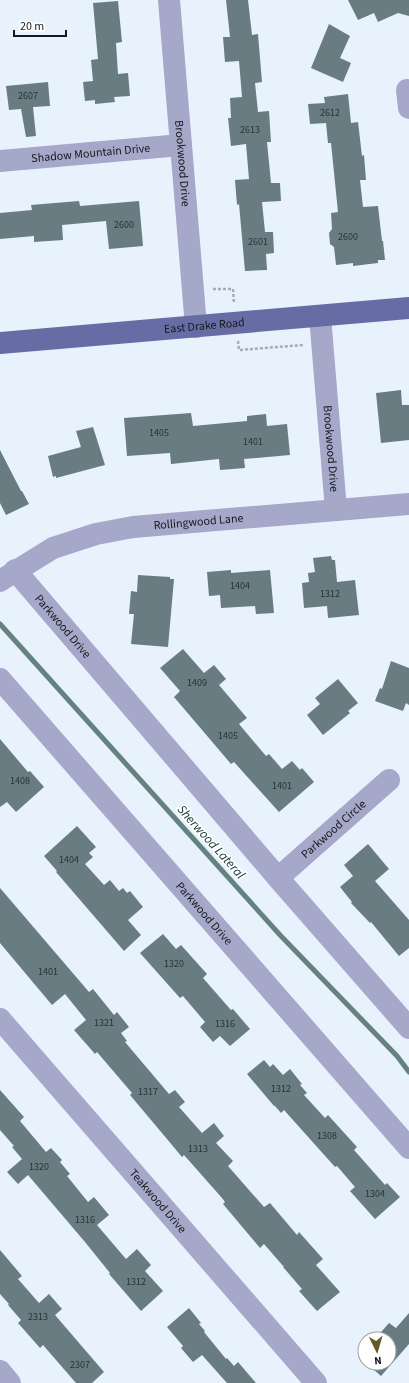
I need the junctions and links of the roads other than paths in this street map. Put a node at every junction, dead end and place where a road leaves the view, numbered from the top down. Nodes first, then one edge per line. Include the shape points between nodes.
1 (169, 0) edge
2 (181, 145) junction
3 (0, 160) edge
4 (409, 308) edge
5 (320, 316) junction
6 (196, 327) junction
7 (0, 344) edge
8 (409, 504) edge
9 (336, 510) junction
10 (8, 576) edge
11 (0, 679) edge
12 (389, 780) dead end
13 (278, 878) junction
14 (0, 1019) edge
15 (409, 1028) edge
16 (409, 1148) edge
17 (0, 1371) edge
18 (10, 1383) edge
19 (316, 1383) edge

1 - 2 street, Brookwood Drive
2 - 3 street, Shadow Mountain Drive
2 - 6 street, Brookwood Drive
4 - 5 main road, East Drake Road
5 - 6 main road, East Drake Road
5 - 9 street, Brookwood Drive
6 - 7 main road, East Drake Road
8 - 9 street, Rollingwood Lane
9 - 10 street, Rollingwood Lane via 133,526 96,534 53,548
10 - 13 street, Parkwood Drive
11 - 16 street, Parkwood Drive
12 - 13 street, Parkwood Circle
13 - 15 street, Parkwood Drive
14 - 19 street, Teakwood Drive
17 - 18 street

